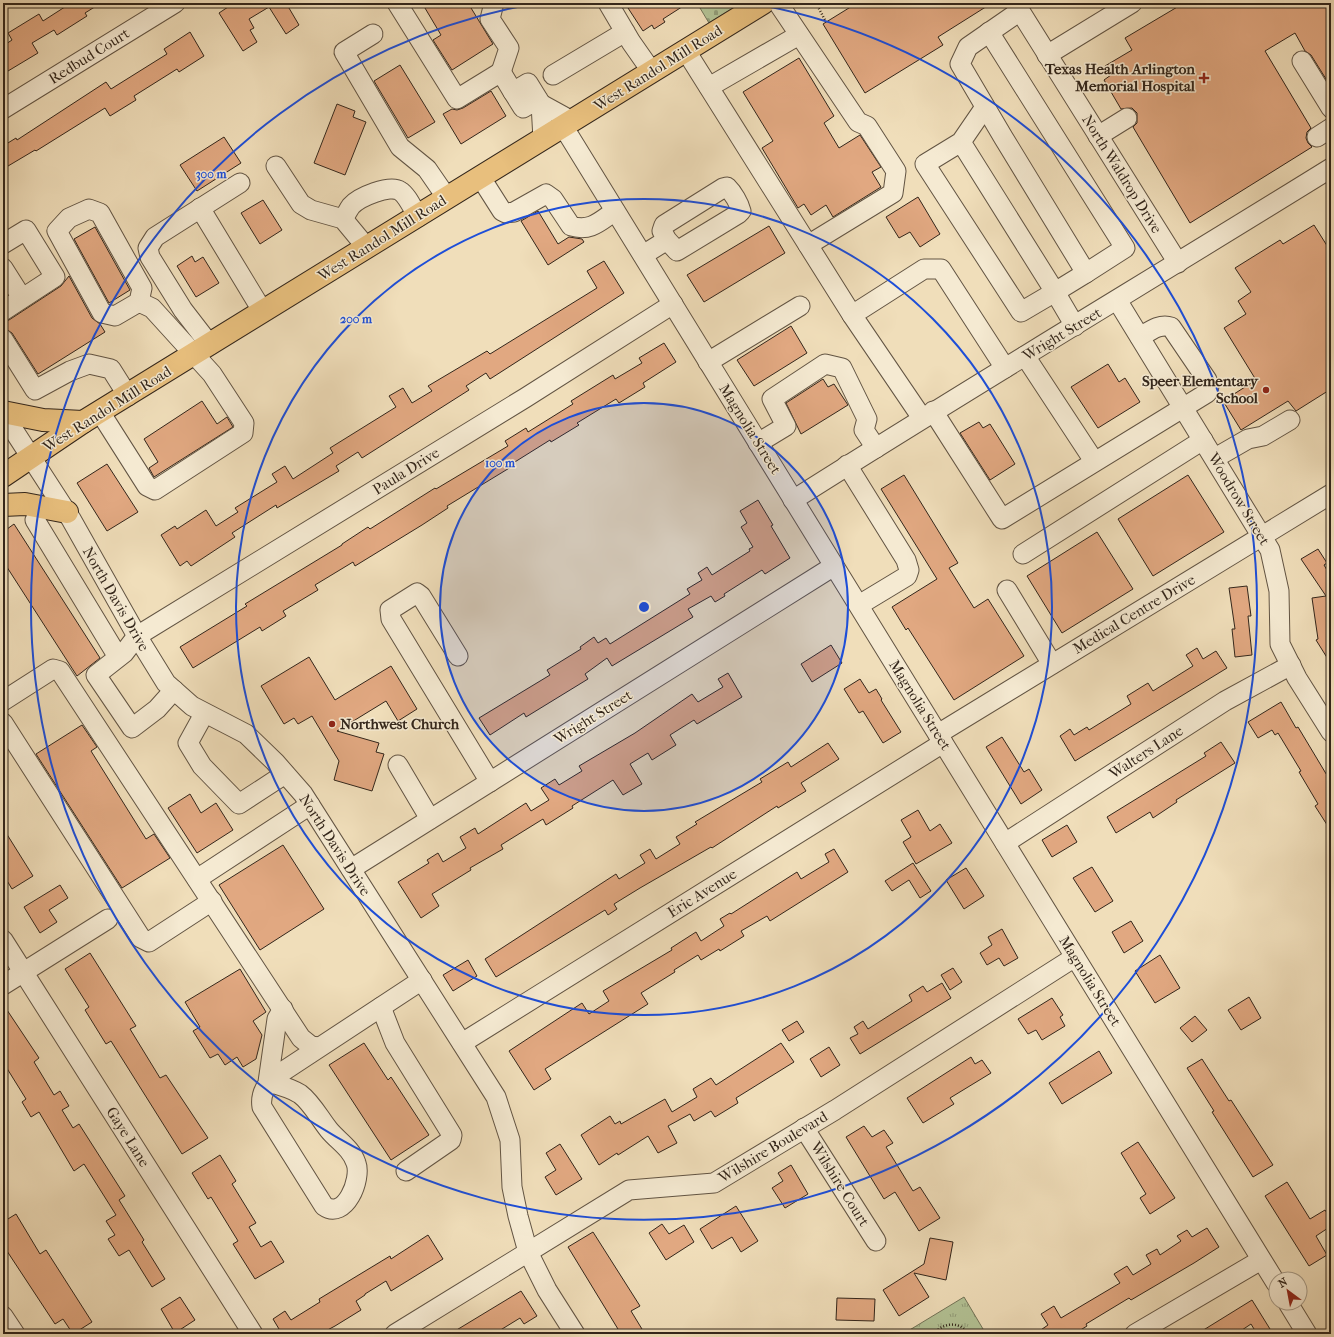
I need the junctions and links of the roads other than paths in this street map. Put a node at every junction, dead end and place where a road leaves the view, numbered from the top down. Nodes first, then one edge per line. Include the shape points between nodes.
1 (175, 3) edge
2 (398, 3) edge
3 (491, 3) edge
4 (608, 3) edge
5 (763, 3) edge
6 (778, 3) edge
7 (1132, 3) edge
8 (1018, 7) edge
9 (625, 32) junction
10 (990, 32) junction
11 (373, 34) dead end
12 (799, 35) junction
13 (686, 51) junction
14 (1047, 55) junction
15 (1302, 61) dead end
16 (501, 72) junction
17 (652, 72) junction
18 (553, 75) dead end
19 (709, 87) junction
20 (540, 102) junction
21 (986, 107) junction
22 (1331, 108) edge
23 (3, 110) edge
24 (1127, 118) dead end
25 (568, 124) junction
26 (1098, 136) junction
27 (543, 139) junction
28 (961, 142) junction
29 (276, 166) dead end
30 (1329, 174) edge
31 (481, 178) junction
32 (240, 183) dead end
33 (447, 198) junction
34 (200, 208) junction
35 (615, 210) junction
36 (418, 216) junction
37 (343, 220) junction
38 (667, 240) dead end
39 (3, 244) edge
40 (808, 245) junction
41 (367, 248) junction
42 (643, 255) junction
43 (1178, 263) junction
44 (3, 268) edge
45 (1086, 273) junction
46 (1055, 292) junction
47 (22, 298) junction
48 (1117, 300) junction
49 (139, 302) junction
50 (673, 304) junction
51 (800, 306) dead end
52 (3, 311) edge
53 (263, 312) junction
54 (852, 314) junction
55 (1075, 326) junction
56 (1140, 337) junction
57 (3, 339) edge
58 (202, 350) junction
59 (1025, 356) junction
60 (708, 362) junction
61 (1005, 368) junction
62 (128, 396) junction
63 (1184, 408) junction
64 (3, 413) edge
65 (928, 415) junction
66 (92, 417) junction
67 (1290, 420) dead end
68 (1203, 440) junction
69 (758, 443) junction
70 (876, 448) junction
71 (32, 457) junction
72 (1215, 458) junction
73 (1094, 461) junction
74 (847, 465) junction
75 (3, 476) edge
76 (1331, 494) edge
77 (793, 500) junction
78 (3, 505) edge
79 (66, 512) junction
80 (35, 520) dead end
81 (1262, 536) junction
82 (84, 542) junction
83 (1023, 554) dead end
84 (59, 560) junction
85 (834, 566) junction
86 (1007, 590) dead end
87 (859, 605) junction
88 (137, 636) junction
89 (458, 656) dead end
90 (118, 657) junction
91 (1052, 664) junction
92 (1290, 665) junction
93 (174, 690) junction
94 (3, 700) edge
95 (204, 714) junction
96 (3, 723) edge
97 (1331, 732) edge
98 (940, 738) junction
99 (398, 765) dead end
100 (285, 774) junction
101 (490, 782) junction
102 (310, 805) junction
103 (430, 819) junction
104 (1005, 843) junction
105 (351, 869) junction
106 (197, 878) junction
107 (212, 901) junction
108 (108, 919) dead end
109 (3, 940) edge
110 (1075, 957) junction
111 (24, 972) junction
112 (422, 980) junction
113 (3, 985) edge
114 (380, 1007) junction
115 (283, 1009) junction
116 (462, 1042) junction
117 (318, 1047) junction
118 (268, 1082) junction
119 (804, 1128) junction
120 (406, 1170) dead end
121 (876, 1241) dead end
122 (528, 1252) junction
123 (1262, 1260) junction
124 (1269, 1271) edge
125 (1293, 1311) edge
126 (3, 1316) edge
127 (15, 1334) edge
128 (253, 1334) edge
129 (395, 1334) edge
130 (575, 1334) edge
131 (1135, 1334) edge
132 (1307, 1334) edge

1 - 23 street, Redbud Court
2 - 16 street via 457,99
3 - 16 street via 493,7 490,19 509,48
4 - 9 street
5 - 13 main road, West Randol Mill Road
6 - 12 street
7 - 14 street
8 - 10 street
8 - 14 street, North Waldrop Drive
9 - 17 street
9 - 18 street
10 - 21 street via 968,47 960,64
10 - 45 street via 1126,248
11 - 33 street via 344,52 400,147 428,169
12 - 19 street
12 - 40 street via 858,122 867,126 896,171 893,193
13 - 17 main road, West Randol Mill Road
13 - 19 street
14 - 26 street, North Waldrop Drive
15 - 22 street
16 - 20 street via 513,92 528,83
17 - 25 main road, West Randol Mill Road
19 - 40 street
20 - 25 street
20 - 27 street
21 - 28 street
21 - 45 street
24 - 26 street
25 - 27 main road, West Randol Mill Road
25 - 35 street, Magnolia Street
26 - 43 street, North Waldrop Drive
27 - 31 main road, West Randol Mill Road
28 - 46 street
28 - 46 street via 925,164 1021,312
29 - 37 street via 301,204 311,210
30 - 43 street, Wright Street
31 - 33 main road, West Randol Mill Road
31 - 35 street via 502,211 506,213 514,212 546,194 571,226 578,228 591,227
32 - 34 street
33 - 36 main road, West Randol Mill Road
34 - 53 street
34 - 58 street via 155,237 148,248 150,257 183,310
35 - 42 street, Magnolia Street
36 - 37 street via 402,191 396,189 362,197 352,205
36 - 41 main road, West Randol Mill Road
37 - 41 street
38 - 42 street
39 - 47 street via 26,230 55,277
40 - 54 street
41 - 53 main road, West Randol Mill Road
42 - 50 street, Magnolia Street
43 - 48 street, Wright Street
44 - 47 street
45 - 46 street
46 - 55 street
47 - 52 street
48 - 55 street, Wright Street
48 - 56 street, Woodrow Street
49 - 49 street via 115,316 102,313 57,232 69,218 89,209 100,213 142,288
49 - 58 street via 152,308
50 - 60 street, Magnolia Street
50 - 88 street, Paula Drive
51 - 60 street
53 - 58 main road, West Randol Mill Road
54 - 61 street via 924,269 941,269
54 - 65 street
55 - 59 street, Wright Street
56 - 63 street, Woodrow Street
56 - 63 street via 1156,327 1171,326 1196,361 1209,386 1207,393
57 - 62 street via 35,390 89,364 111,369
58 - 62 main road, West Randol Mill Road
58 - 66 street via 212,374 244,423 243,433 160,488 151,489 147,486
59 - 61 street, Wright Street
59 - 73 street
60 - 69 street, Magnolia Street
61 - 65 street, Wright Street
62 - 66 main road, West Randol Mill Road
63 - 68 street, Woodrow Street
63 - 73 street
64 - 66 main road via 43,420
64 - 71 street, North Davis Drive
65 - 70 street, Wright Street
65 - 73 street via 1002,519
66 - 71 main road, West Randol Mill Road
67 - 72 street via 1263,436 1248,439
68 - 72 street, Woodrow Street
68 - 83 street
69 - 70 street via 786,426 772,399 825,364 842,368 867,419 864,430
69 - 77 street, Magnolia Street
70 - 74 street, Wright Street
71 - 75 main road, West Randol Mill Road
71 - 79 street, North Davis Drive
72 - 81 street, Woodrow Street
74 - 77 street, Wright Street
74 - 87 street via 906,560 909,570 907,576
76 - 81 street, Medical Centre Drive
77 - 85 street, Magnolia Street
78 - 79 main road via 25,504
79 - 82 street, North Davis Drive
80 - 84 street
81 - 91 street, Medical Centre Drive
81 - 92 street, Woodrow Street via 1270,550 1279,591 1280,644
82 - 84 street
82 - 88 street, North Davis Drive
84 - 90 street
85 - 87 street, Magnolia Street
85 - 101 street, Wright Street
86 - 91 street
87 - 98 street, Magnolia Street
88 - 90 street, Paula Drive
88 - 93 street, North Davis Drive via 166,684
89 - 101 street via 417,593 390,610 391,619
90 - 93 street, Paula Drive via 96,675 132,728 157,709
91 - 98 street, Medical Centre Drive
92 - 97 street, Woodrow Street
92 - 104 street, Walters Lane via 1225,701
93 - 95 street, North Davis Drive
94 - 106 street via 53,669 60,671
95 - 100 street, North Davis Drive via 246,734
95 - 100 street via 188,743 202,766 239,804
96 - 107 street via 141,938 149,942
98 - 104 street, Magnolia Street
98 - 116 street, Eric Avenue
99 - 103 street
100 - 102 street, North Davis Drive
101 - 103 street, Wright Street
102 - 105 street, North Davis Drive
102 - 106 street
103 - 105 street, Wright Street
104 - 110 street, Magnolia Street
105 - 112 street, North Davis Drive
106 - 107 street
107 - 115 street
108 - 111 street
109 - 111 street, Gaye Lane
110 - 119 street, Wilshire Boulevard
110 - 123 street, Magnolia Street
111 - 113 street
111 - 128 street, Gaye Lane
112 - 114 street
112 - 116 street, North Davis Drive
114 - 117 street
114 - 120 street via 395,1043 452,1135 451,1140
115 - 117 street via 302,1038 311,1046
115 - 118 street via 277,1019
116 - 122 street, North Davis Drive via 496,1098 510,1140 512,1187
117 - 118 street
118 - 118 street via 262,1094 262,1107 324,1206 332,1210 337,1209 350,1198 357,1173 356,1162 346,1146 333,1136 304,1098 293,1090
119 - 121 street, Wilshire Court
119 - 122 street, Wilshire Boulevard via 714,1183 629,1190
122 - 129 street, Wilshire Boulevard
122 - 130 street, North Davis Drive via 547,1290
123 - 124 street, Magnolia Street
123 - 131 street
125 - 132 street
126 - 127 street

